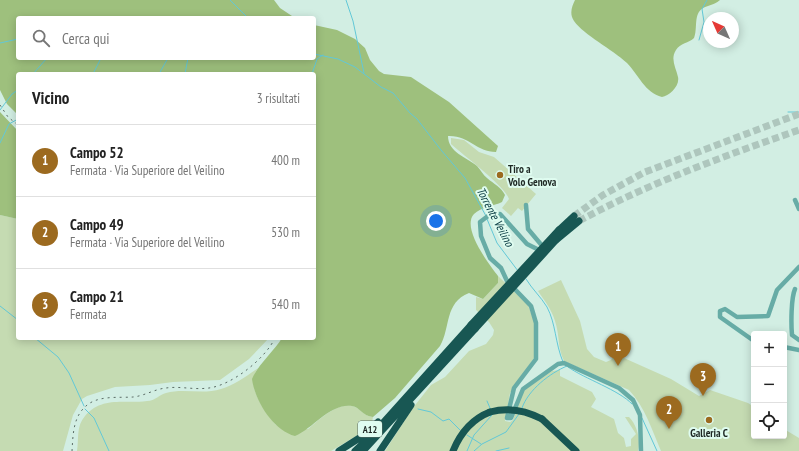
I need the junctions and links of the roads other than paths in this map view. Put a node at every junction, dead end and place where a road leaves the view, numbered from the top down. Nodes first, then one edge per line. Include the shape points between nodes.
1 (795, 200) dead end
2 (526, 205) dead end
3 (799, 209) edge
4 (577, 218) tunnel mouth
5 (799, 267) edge
6 (795, 289) dead end
7 (473, 327) junction
8 (751, 339) edge
9 (799, 340) edge
10 (787, 348) edge
11 (799, 350) edge
12 (422, 388) junction
13 (400, 404) junction
14 (339, 451) edge
15 (355, 451) edge
16 (363, 451) edge
17 (380, 451) edge
18 (453, 451) edge
19 (576, 451) edge
20 (641, 451) edge

1 - 3 street
2 - 20 street via 528,229 548,252 547,254 527,244 502,216 493,214 484,218 480,222 479,230 490,258 501,268 507,281 531,306 536,323 535,360 514,388 507,418 511,418 523,389 558,364 564,363 620,388 633,400 640,415
4 - 7 highway, bridge
5 - 8 street via 777,290 768,316 743,317 725,309 720,311 720,317
6 - 9 street via 792,297 792,336
7 - 12 highway
7 - 13 highway
10 - 11 street
12 - 16 highway
12 - 17 highway
13 - 14 highway, A12
13 - 15 highway
18 - 19 highway, bridge via 458,440 475,420 490,412 517,410 542,419

